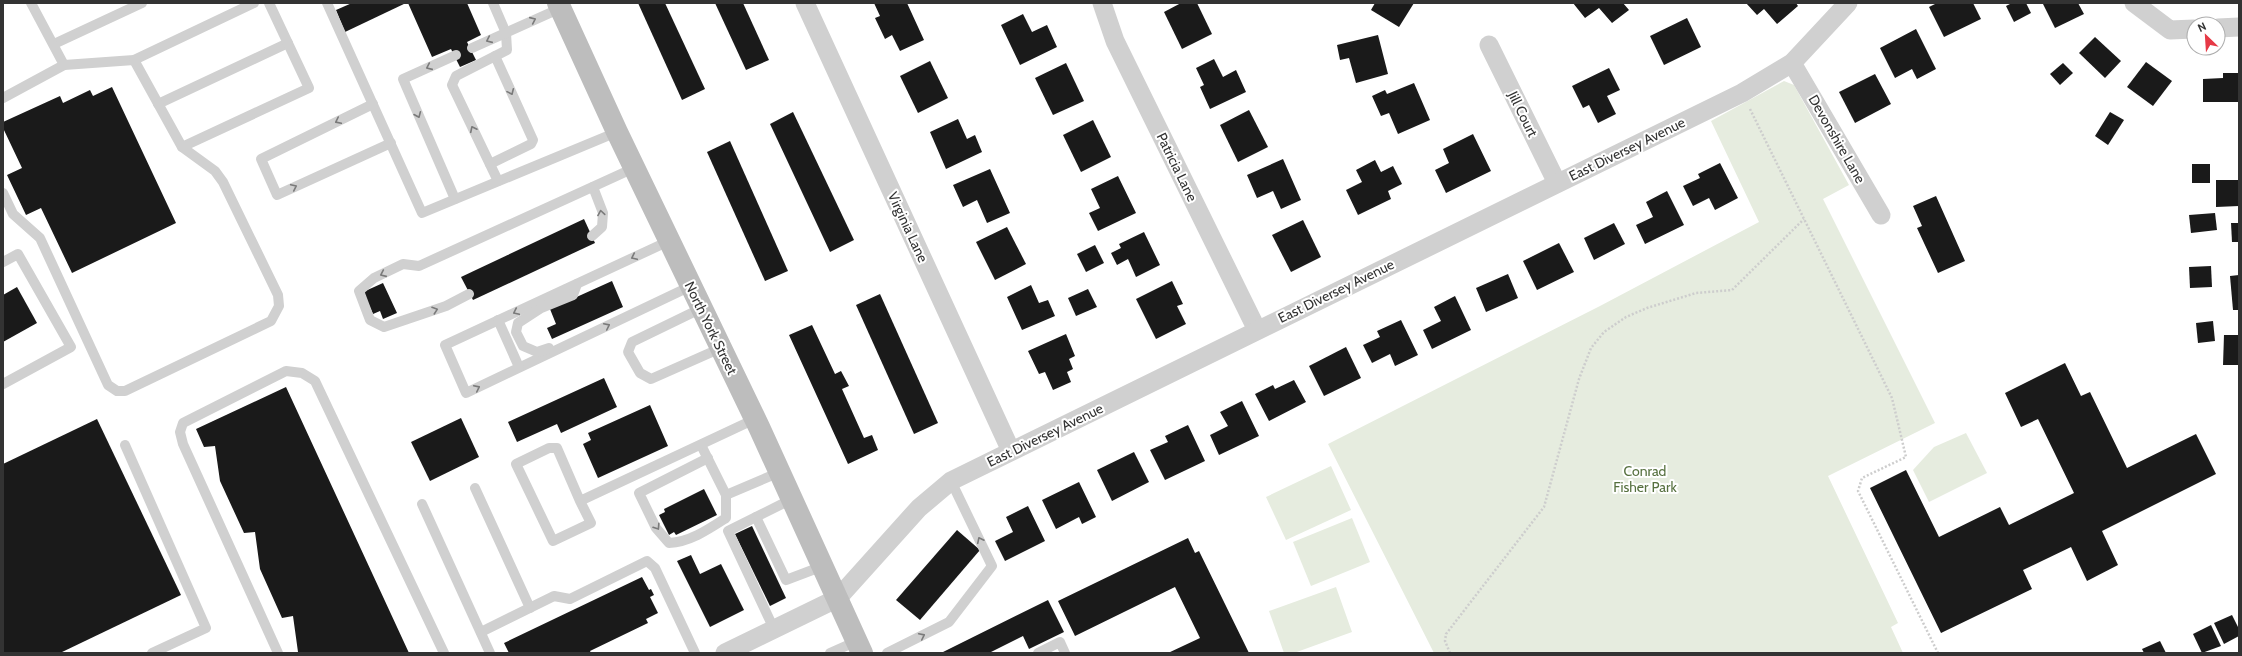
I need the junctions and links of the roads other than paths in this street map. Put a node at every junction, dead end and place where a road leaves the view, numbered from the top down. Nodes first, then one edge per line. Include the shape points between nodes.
1 (31, 3) edge
2 (142, 3) edge
3 (254, 3) edge
4 (269, 3) edge
5 (327, 3) edge
6 (492, 3) edge
7 (804, 3) edge
8 (1102, 3) edge
9 (1848, 3) edge
10 (2134, 3) edge
11 (560, 6) edge
12 (2239, 27) edge
13 (2226, 28) edge
14 (2186, 29) edge
15 (506, 33) junction
16 (54, 44) junction
17 (288, 44) junction
18 (1489, 46) dead end
19 (472, 48) dead end
20 (456, 55) dead end
21 (495, 56) junction
22 (134, 60) junction
23 (1792, 63) junction
24 (64, 65) junction
25 (3, 98) edge
26 (158, 104) junction
27 (373, 104) junction
28 (617, 132) junction
29 (391, 143) junction
30 (182, 147) junction
31 (490, 164) junction
32 (634, 168) junction
33 (498, 181) junction
34 (1557, 183) junction
35 (593, 187) junction
36 (3, 193) edge
37 (455, 199) junction
38 (1881, 215) dead end
39 (592, 236) dead end
40 (669, 241) junction
41 (3, 262) edge
42 (577, 284) junction
43 (691, 286) junction
44 (469, 294) dead end
45 (702, 308) junction
46 (498, 320) junction
47 (1257, 330) junction
48 (586, 336) junction
49 (721, 348) junction
50 (520, 367) junction
51 (3, 384) edge
52 (755, 419) junction
53 (701, 444) junction
54 (125, 445) dead end
55 (1011, 451) junction
56 (708, 458) junction
57 (780, 472) junction
58 (951, 481) junction
59 (475, 488) dead end
60 (726, 495) junction
61 (792, 500) junction
62 (580, 501) junction
63 (422, 504) dead end
64 (756, 517) junction
65 (823, 566) junction
66 (838, 598) junction
67 (530, 608) junction
68 (774, 629) junction
69 (481, 632) junction
70 (860, 647) edge
71 (152, 653) edge
72 (278, 653) edge
73 (444, 653) edge
74 (490, 653) edge
75 (694, 653) edge
76 (725, 653) edge
77 (830, 653) edge
78 (887, 653) edge
79 (1038, 653) edge
80 (1065, 653) edge

1 - 16 lane
2 - 16 lane
3 - 22 lane
4 - 17 lane
5 - 27 lane
6 - 15 lane
7 - 55 street, Virginia Lane
8 - 47 street, Patricia Lane via 1115,41
9 - 23 street, East Diversey Avenue
10 - 14 street via 2170,30
15 -> 11 lane
11 - 28 main road, North York Street
12 - 13 street
15 -> 19 lane
15 - 21 lane via 507,50
16 - 24 lane
17 - 26 lane
17 - 30 lane via 309,88
18 - 34 street, Jill Court
20 -> 37 lane via 403,79
31 -> 21 lane via 452,85 456,76
21 -> 31 lane via 533,140 531,144
22 - 24 lane
22 - 26 lane
23 - 34 street, East Diversey Avenue via 1742,93
23 - 38 street, Devonshire Lane
24 - 25 lane
26 - 30 lane
27 - 29 lane
27 -> 29 lane via 261,159 277,195
28 - 32 main road, North York Street
28 - 33 lane
29 - 37 lane via 422,213
30 - 36 lane via 215,171 222,182 278,294 279,306 270,321 125,391 117,391 108,385 40,238 13,214
31 - 33 lane
32 - 35 lane
32 - 40 main road, North York Street
33 - 37 lane
34 - 47 street, East Diversey Avenue
39 -> 35 lane via 602,227 603,213
35 -> 44 lane via 419,266 403,264 374,278 359,291 370,320 384,327 446,306
40 -> 42 lane
40 - 43 main road, North York Street
41 - 51 lane via 18,254 71,347
42 -> 46 lane
42 - 48 lane via 572,295 541,308 518,323 516,332 523,346 537,352
43 - 45 main road, North York Street
48 -> 43 lane
45 - 49 main road, North York Street
45 - 49 lane via 632,342 628,352 640,373 651,379
46 - 50 lane
46 -> 50 lane via 445,345 466,393
47 - 55 street, East Diversey Avenue
48 - 50 lane
49 - 52 main road, North York Street
52 - 53 lane
52 - 57 main road, North York Street
53 - 56 lane
53 - 62 lane
54 - 71 lane via 206,628
55 - 58 street, East Diversey Avenue
56 - 60 lane
56 -> 60 lane via 639,492 656,528 669,543 679,543 706,531 726,518
57 - 60 lane
57 - 61 main road, North York Street
58 - 66 street, East Diversey Avenue via 919,508
78 -> 58 lane via 949,622 992,566
59 - 67 lane
61 - 64 lane
61 - 65 main road, North York Street
62 - 62 lane via 557,448 549,448 516,464 552,541 591,523
63 - 69 lane
64 - 65 lane via 786,580
64 - 68 lane via 728,531
65 - 66 main road, North York Street
66 - 68 street
66 - 70 main road, North York Street
67 - 69 lane
67 - 75 lane via 554,596 570,599 647,561 655,568
68 - 76 street
69 - 74 lane
70 - 77 lane
72 - 73 lane via 183,444 180,432 183,423 286,371 302,373 315,381
79 - 80 lane via 1060,642

